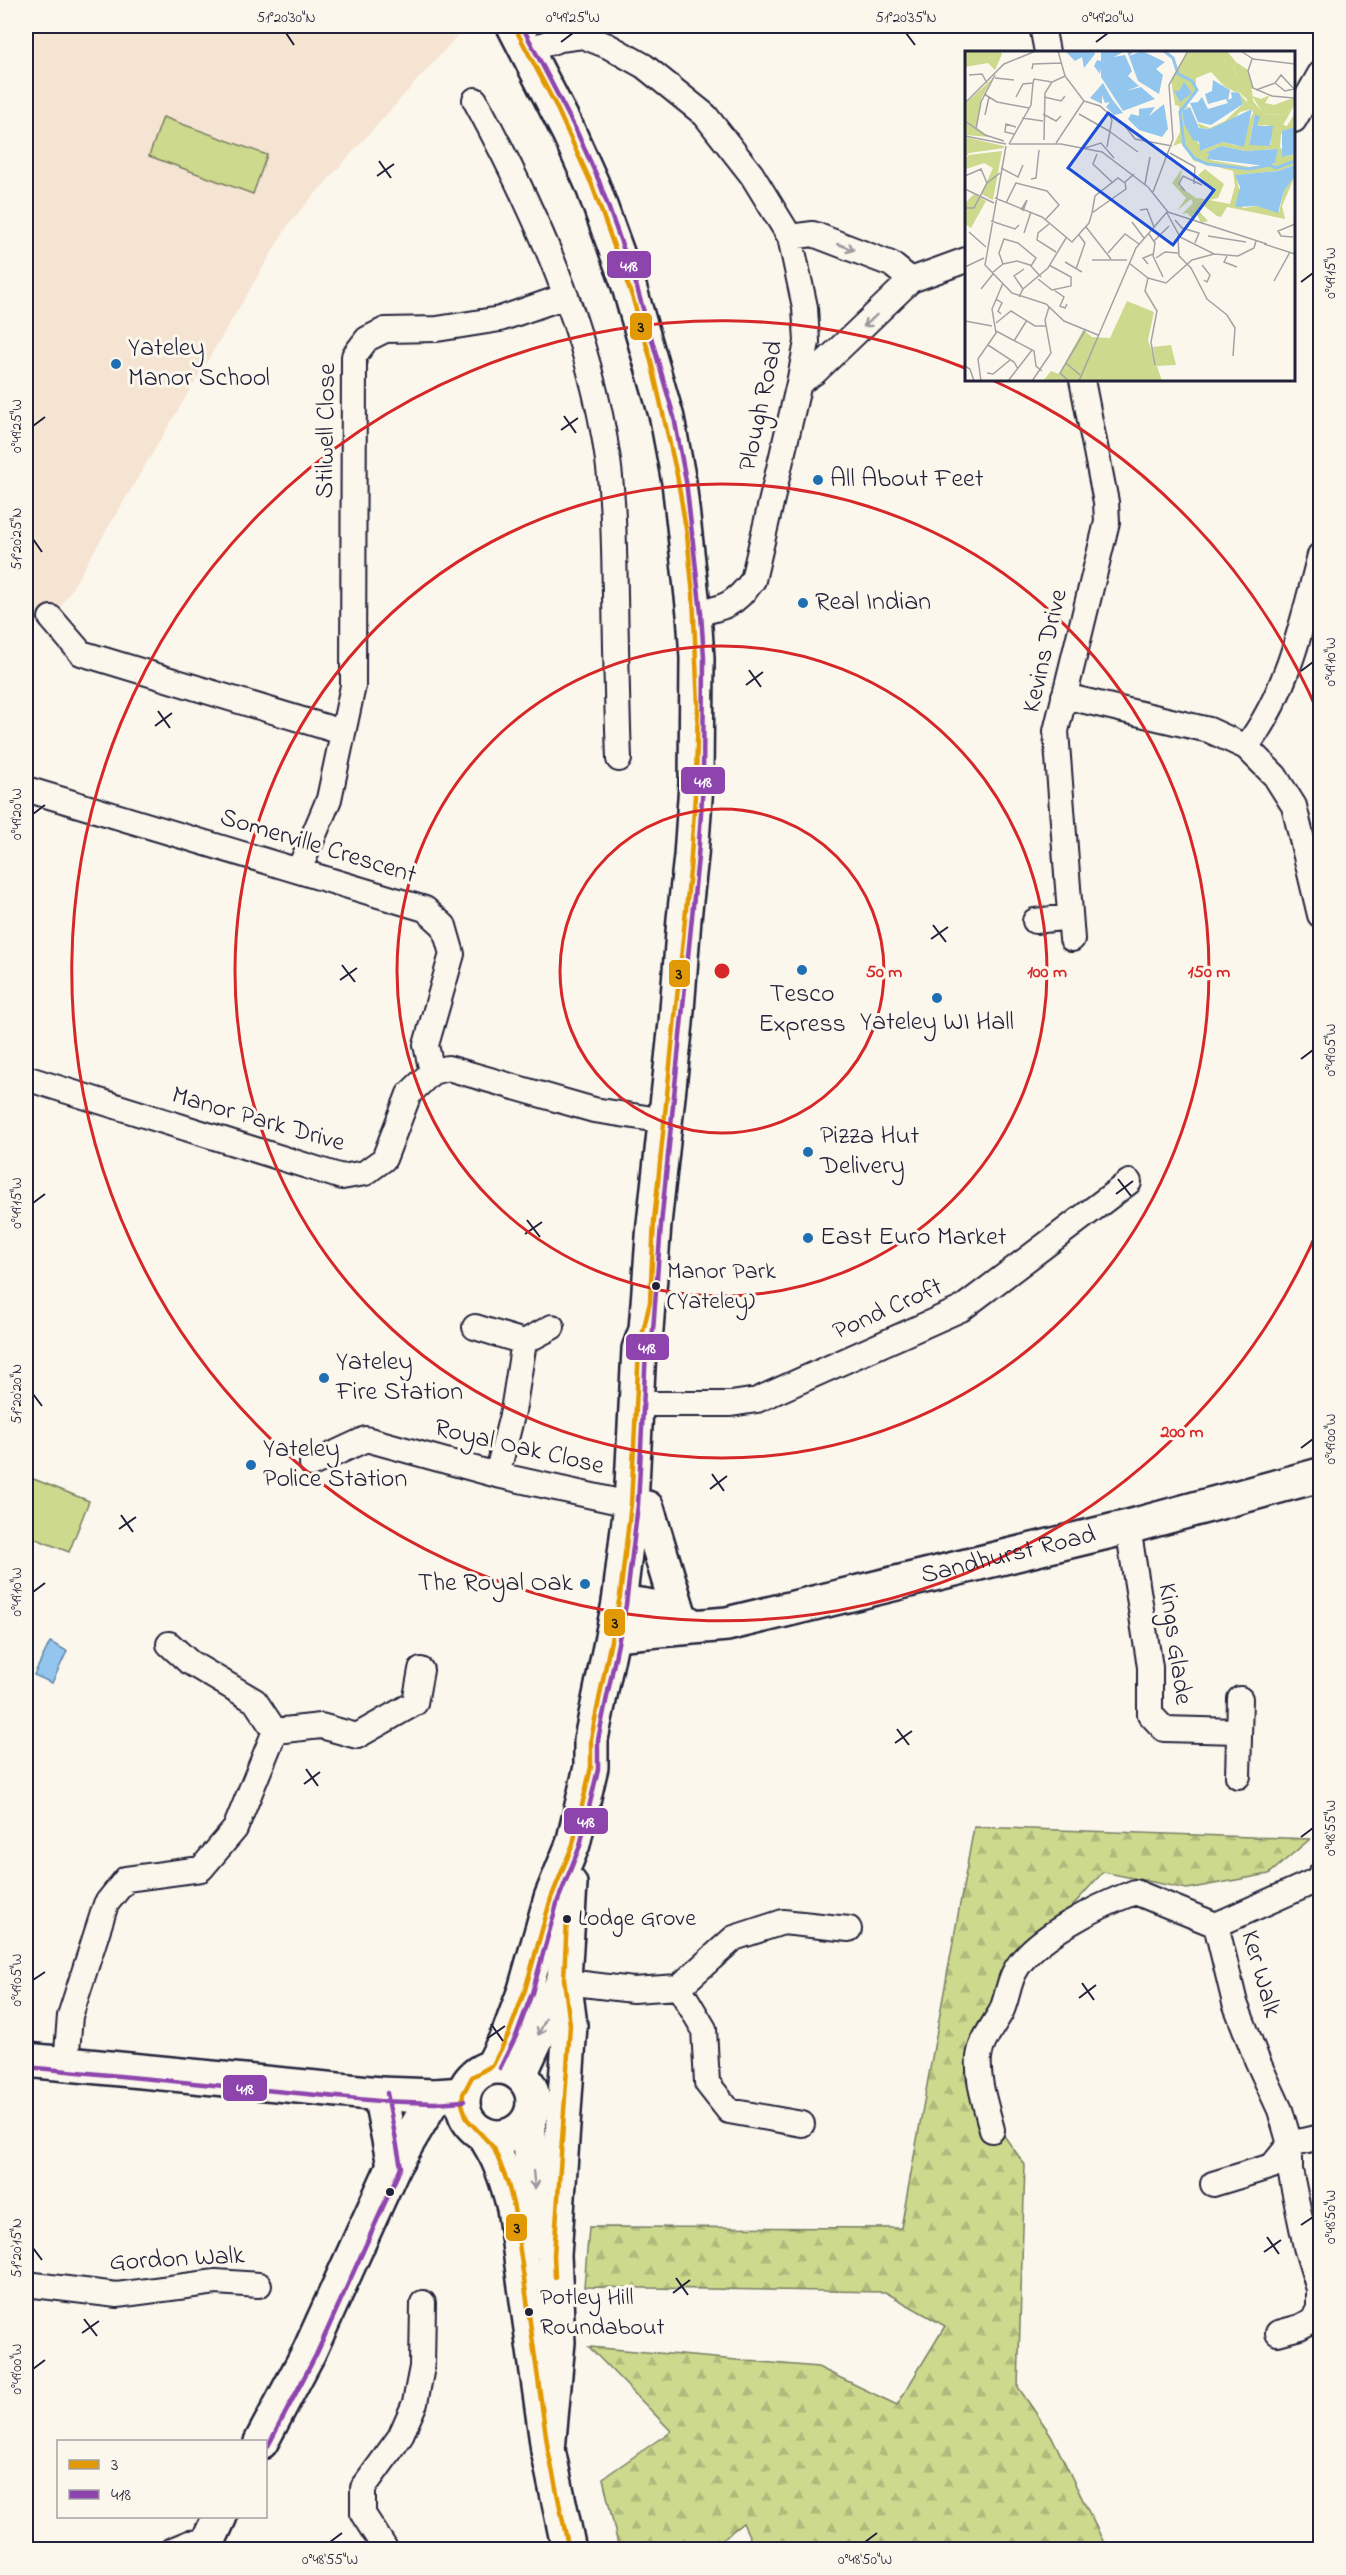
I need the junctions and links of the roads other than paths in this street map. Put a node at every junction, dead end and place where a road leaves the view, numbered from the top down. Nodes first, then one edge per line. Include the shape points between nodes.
1 (1042, 26) edge
2 (520, 38) edge
3 (1047, 51) edge
4 (1320, 74) edge
5 (475, 100) dead end
6 (1295, 117) edge
7 (790, 237) junction
8 (965, 260) edge
9 (911, 279) junction
10 (566, 296) junction
11 (1082, 381) edge
12 (799, 383) junction
13 (1320, 555) edge
14 (694, 614) junction
15 (51, 618) dead end
16 (1064, 696) junction
17 (342, 732) junction
18 (1246, 747) junction
19 (619, 759) dead end
20 (26, 789) edge
21 (299, 870) junction
22 (1320, 915) edge
23 (1035, 921) dead end
24 (432, 1072) junction
25 (26, 1078) edge
26 (666, 1121) junction
27 (1129, 1182) dead end
28 (475, 1327) dead end
29 (552, 1327) dead end
30 (524, 1342) junction
31 (644, 1404) junction
32 (312, 1464) dead end
33 (497, 1475) junction
34 (1320, 1475) edge
35 (639, 1506) junction
36 (1128, 1527) junction
37 (627, 1619) junction
38 (686, 1621) junction
39 (169, 1644) dead end
40 (421, 1670) dead end
41 (1240, 1699) dead end
42 (275, 1731) junction
43 (1238, 1731) junction
44 (1238, 1776) dead end
45 (573, 1844) junction
46 (1320, 1875) edge
47 (1216, 1925) junction
48 (849, 1929) dead end
49 (564, 1979) junction
50 (679, 1987) junction
51 (26, 2060) edge
52 (66, 2063) junction
53 (507, 2070) junction
54 (380, 2094) junction
55 (449, 2095) junction
56 (528, 2122) junction
57 (802, 2124) dead end
58 (992, 2130) dead end
59 (482, 2133) junction
60 (1320, 2137) edge
61 (1290, 2144) junction
62 (394, 2165) junction
63 (1213, 2184) dead end
64 (26, 2284) edge
65 (259, 2285) dead end
66 (423, 2302) dead end
67 (1278, 2333) dead end
68 (558, 2342) junction
69 (262, 2440) edge
70 (548, 2450) junction
71 (212, 2536) edge
72 (172, 2550) edge
73 (386, 2550) edge
74 (569, 2550) edge

1 - 3 street
2 - 7 street, Plough Road via 583,36 644,66 705,115 752,175
2 - 14 main road via 592,184 648,346 679,482
4 - 6 street
5 - 10 street via 514,172
7 -> 9 street via 813,234 891,264
7 - 12 street, Plough Road via 805,307 807,342
8 - 9 street
9 -> 12 street
10 - 17 street, Stilwell Close via 500,319 385,330 367,339 354,356 353,686
10 - 19 street via 594,390 608,460 614,523
11 - 16 street, Kevins Drive via 1107,522
12 - 14 street, Plough Road via 753,580 730,604
13 - 18 street via 1279,694
14 - 26 main road via 696,784
15 - 17 street via 81,652
16 - 18 street via 1209,730
16 - 23 street, Kevins Drive via 1056,731 1071,928
17 - 21 street, Stilwell Close via 329,799
18 - 22 street via 1275,776 1294,806
20 - 21 street, Somerville Crescent
21 - 24 street, Somerville Crescent via 425,909 444,926 452,954 426,1045
24 - 25 street, Manor Park Drive via 409,1094 384,1159 365,1173 342,1177
24 - 26 street via 448,1068 594,1110
26 - 31 main road via 646,1330 654,1348
27 - 31 street, Pond Croft via 961,1309 757,1400 731,1404
28 - 30 street
29 - 30 street
30 - 33 street
31 - 35 main road
32 - 33 street, Royal Oak Close via 366,1439
33 - 35 street, Royal Oak Close
34 - 36 main road, Sandhurst Road
35 - 37 main road
35 - 38 main road
36 - 38 main road, Sandhurst Road via 727,1624
36 - 43 street, Kings Glade via 1150,1667 1150,1714 1164,1729
37 - 38 main road, Sandhurst Road
37 - 45 main road via 608,1742 591,1767
39 - 42 street via 189,1662 255,1701
40 - 42 street via 415,1703 357,1736 321,1726
41 - 43 street
42 - 52 street via 235,1829 201,1869 126,1879 106,1904 70,2016
43 - 44 street
45 - 49 main road
45 - 53 main road via 551,1898 509,2033
46 - 47 street via 1317,1880
47 - 58 street, Ker Walk via 1135,1892 1106,1902 1033,1950 1015,1972 1006,2001 984,2039 979,2056
47 - 61 street, Ker Walk via 1235,2003 1280,2110
48 - 50 street via 783,1922 734,1938
49 - 50 street via 633,1990
49 -> 53 main road
49 - 68 main road via 570,2025 554,2255
50 - 57 street via 704,2029 707,2083 729,2111
51 - 52 main road
52 - 54 main road
53 - 55 main road via 472,2077
53 - 56 main road via 533,2093
54 - 55 main road
54 - 62 main road
55 - 59 main road via 462,2104 467,2120
55 - 62 main road
56 - 59 main road via 502,2138
56 -> 68 main road via 544,2292
59 - 70 main road via 494,2148 514,2208
60 - 61 street
61 - 63 street via 1272,2166
61 - 67 street, Ker Walk via 1290,2170 1319,2289 1319,2307 1313,2320
62 - 69 main road via 309,2352
64 - 65 street, Gordon Walk via 117,2295 216,2282
66 - 73 street via 422,2367 415,2403 400,2437 363,2488 363,2514
68 - 70 main road
70 - 74 main road
71 - 72 street

